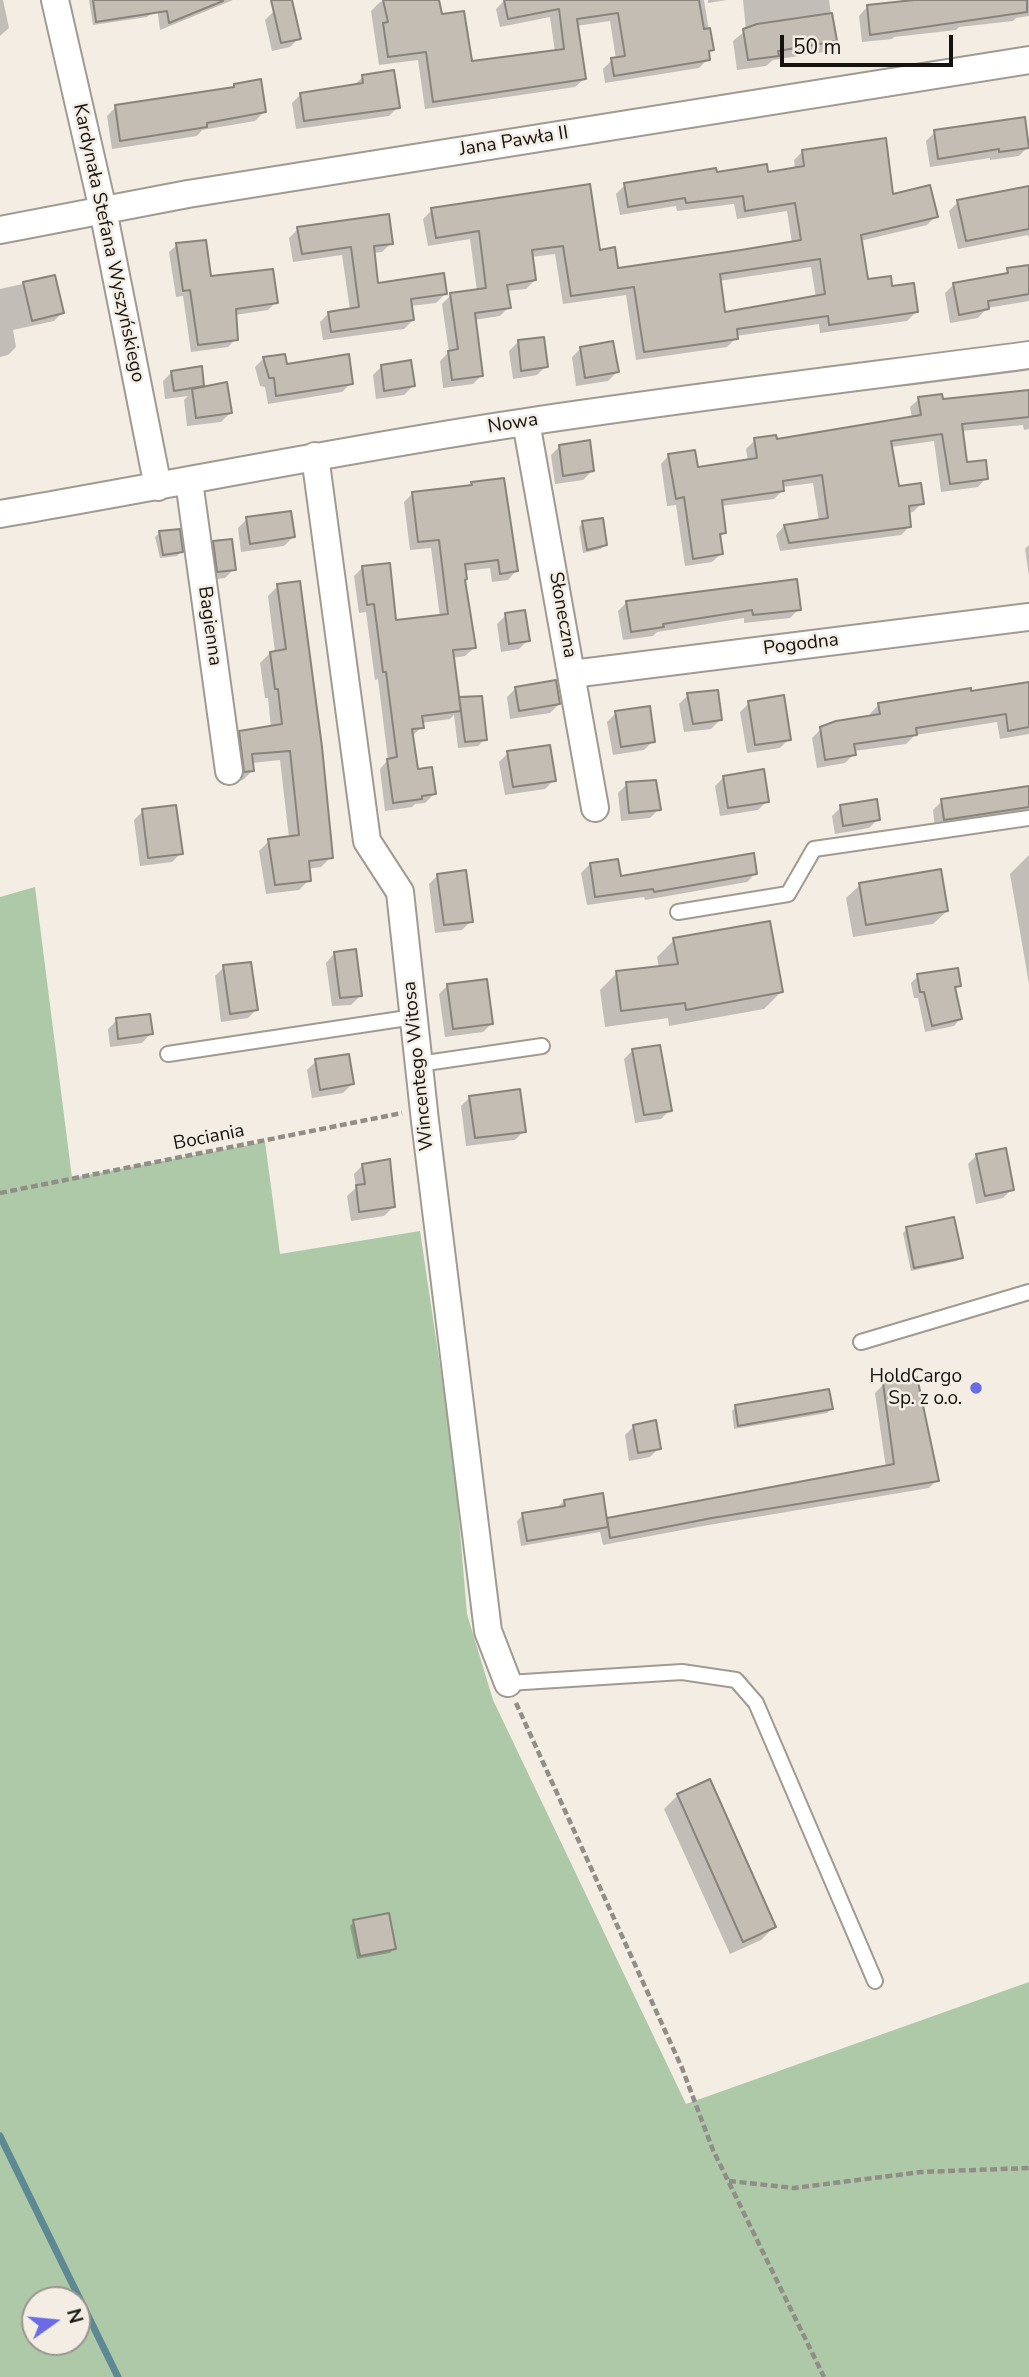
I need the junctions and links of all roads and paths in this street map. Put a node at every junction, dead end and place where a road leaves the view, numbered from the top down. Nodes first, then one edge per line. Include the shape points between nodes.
1 (55, 0) edge
2 (1029, 60) edge
3 (103, 210) junction
4 (0, 230) edge
5 (1029, 355) edge
6 (526, 422) junction
7 (315, 456) junction
8 (189, 481) junction
9 (158, 487) junction
10 (0, 514) edge
11 (1029, 617) edge
12 (572, 674) junction
13 (229, 771) dead end
14 (595, 808) dead end
15 (1029, 818) edge
16 (678, 912) dead end
17 (414, 1017) junction
18 (542, 1046) dead end
19 (168, 1054) dead end
20 (419, 1064) junction
21 (424, 1109) junction
22 (0, 1193) edge
23 (1029, 1292) edge
24 (861, 1342) dead end
25 (508, 1682) junction
26 (875, 1981) dead end
27 (1029, 2168) edge
28 (728, 2181) junction
29 (824, 2377) edge

1 - 3 street, Kardynała Stefana Wyszyńskiego
2 - 3 street, Jana Pawła II
3 - 4 street, Jana Pawła II
3 - 9 street, Kardynała Stefana Wyszyńskiego
5 - 6 street, Nowa
6 - 7 street, Nowa
6 - 12 street, Słoneczna
7 - 8 street, Nowa
7 - 17 street, Wincentego Witosa via 367,841 400,892
8 - 9 street, Nowa
8 - 13 street, Bagienna
9 - 10 street, Nowa
11 - 12 street, Pogodna
12 - 14 street, Słoneczna
15 - 16 lane via 814,849 788,894
17 - 19 lane
17 - 20 street, Wincentego Witosa
18 - 20 lane
20 - 21 street, Wincentego Witosa
21 - 22 path, Bociania
21 - 25 street, Wincentego Witosa via 488,1631
23 - 24 lane
25 - 26 lane via 682,1672 736,1680 756,1703
25 - 28 path
27 - 28 path via 921,2172 794,2188
28 - 29 path

